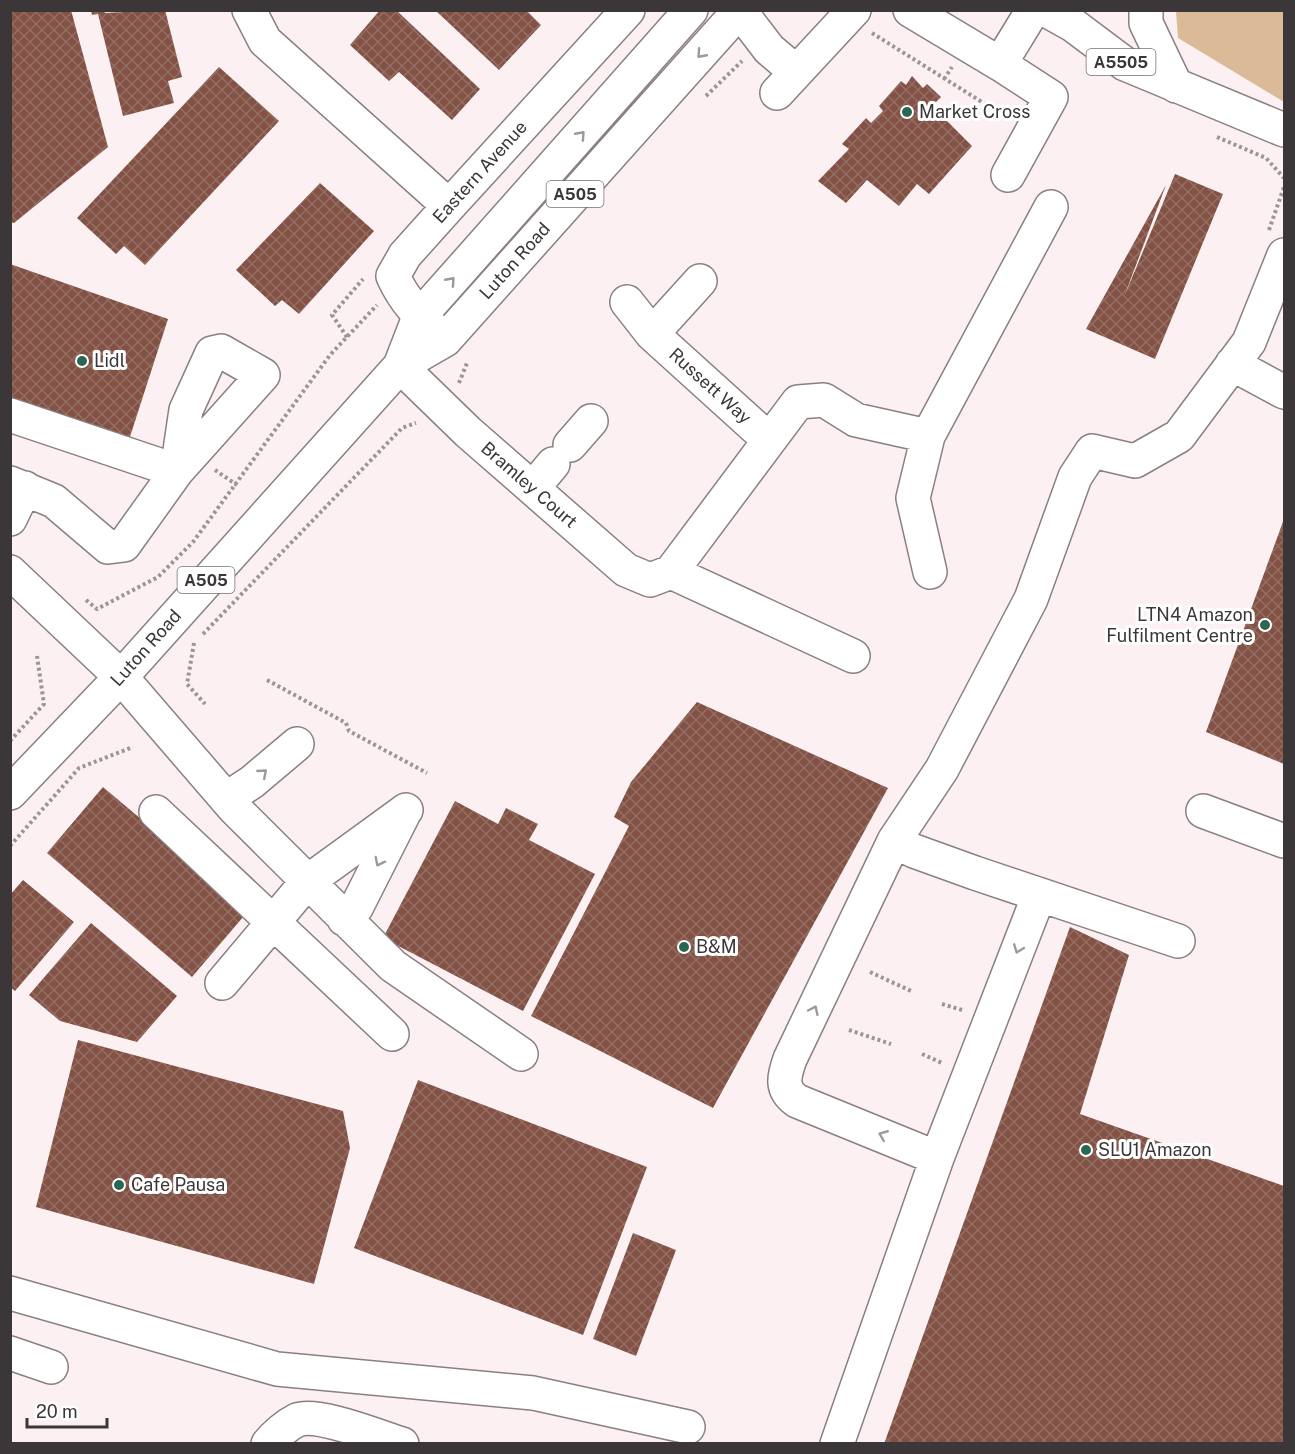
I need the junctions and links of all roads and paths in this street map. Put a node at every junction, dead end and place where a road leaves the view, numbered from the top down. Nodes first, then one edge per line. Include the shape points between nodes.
1 (249, 10) edge
2 (628, 10) edge
3 (691, 10) edge
4 (910, 10) edge
5 (1033, 10) edge
6 (1146, 10) edge
7 (740, 11) edge
8 (1071, 15) edge
9 (860, 20) edge
10 (746, 57) dead end
11 (1000, 64) junction
12 (1176, 86) junction
13 (701, 102) dead end
14 (1000, 114) dead end
15 (1284, 130) edge
16 (1008, 175) dead end
17 (449, 206) junction
18 (1051, 207) dead end
19 (1284, 255) edge
20 (699, 281) dead end
21 (627, 302) dead end
22 (419, 317) junction
23 (652, 334) junction
24 (445, 340) junction
25 (472, 358) dead end
26 (1232, 364) junction
27 (400, 366) junction
28 (457, 390) dead end
29 (1284, 392) edge
30 (10, 415) edge
31 (422, 421) dead end
32 (928, 436) junction
33 (768, 439) junction
34 (18, 485) edge
35 (10, 519) edge
36 (10, 572) edge
37 (671, 572) junction
38 (930, 572) dead end
39 (158, 578) dead end
40 (80, 594) dead end
41 (37, 656) dead end
42 (853, 656) dead end
43 (121, 677) junction
44 (267, 680) dead end
45 (205, 704) dead end
46 (10, 741) edge
47 (297, 744) dead end
48 (133, 747) dead end
49 (427, 772) dead end
50 (10, 793) edge
51 (226, 799) junction
52 (1203, 811) dead end
53 (156, 812) dead end
54 (894, 841) junction
55 (1284, 841) edge
56 (10, 846) edge
57 (307, 882) junction
58 (1039, 895) junction
59 (344, 919) junction
60 (274, 922) junction
61 (1178, 941) dead end
62 (870, 972) dead end
63 (222, 983) dead end
64 (911, 991) dead end
65 (849, 1030) dead end
66 (392, 1034) dead end
67 (891, 1044) dead end
68 (521, 1054) dead end
69 (922, 1054) dead end
70 (948, 1065) dead end
71 (937, 1158) junction
72 (10, 1293) edge
73 (10, 1353) edge
74 (51, 1367) dead end
75 (688, 1427) dead end
76 (271, 1440) edge
77 (402, 1443) edge
78 (837, 1443) edge

1 - 17 street via 265,41
2 - 17 street, Eastern Avenue
22 -> 3 street, Luton Road / A505
4 - 11 street
5 - 11 street
6 - 12 street, A5505 via 1146,23
7 - 9 street via 769,49 787,82
7 -> 24 street, Luton Road / A505
8 - 12 street, A5505 via 1125,64
9 - 14 path
10 - 13 path
11 - 16 street via 1051,98
12 - 15 street, A5505
17 - 22 street, Eastern Avenue via 405,255 393,276 400,293
18 - 32 street
19 - 26 street via 1252,338
20 - 23 street, Russett Way
21 - 23 street, Russett Way
22 - 24 street, Eastern Avenue
22 - 27 street, Luton Road / A505
23 - 33 street, Russett Way
24 - 27 street, Luton Road / A505
25 - 28 path via 464,366
26 - 29 street
26 - 54 street via 1179,436 1135,461 1092,451 1075,477 1031,598 942,769
27 - 37 street, Bramley Court via 468,432 562,454 626,570 650,580
27 - 43 street, Luton Road / A505
30 - 34 street via 177,471 124,545 108,547 54,501
31 - 45 path via 402,428 193,645 187,684
32 - 33 street via 856,420 824,400 798,402
32 - 38 street via 913,498
33 - 37 street
34 - 35 street
36 - 43 street
37 - 42 street
39 - 40 path via 97,609
41 - 46 path via 44,704
43 - 50 street, Luton Road / A505
43 - 51 street
44 - 49 path
51 -> 47 street
48 - 56 path via 79,768
51 - 57 street
52 - 55 street
53 - 60 street
54 - 58 street
71 -> 54 street via 797,1101 785,1088 790,1059 888,885
57 - 59 street
57 -> 59 street via 406,810 356,908
57 - 60 street
58 - 61 street
58 -> 71 street
59 - 68 street via 393,966
60 - 63 street
60 - 66 street
62 - 64 path
65 - 67 path
69 - 70 path
71 - 78 street
72 - 75 street via 277,1369 533,1393
73 - 74 street
76 - 77 street via 299,1419 323,1420

